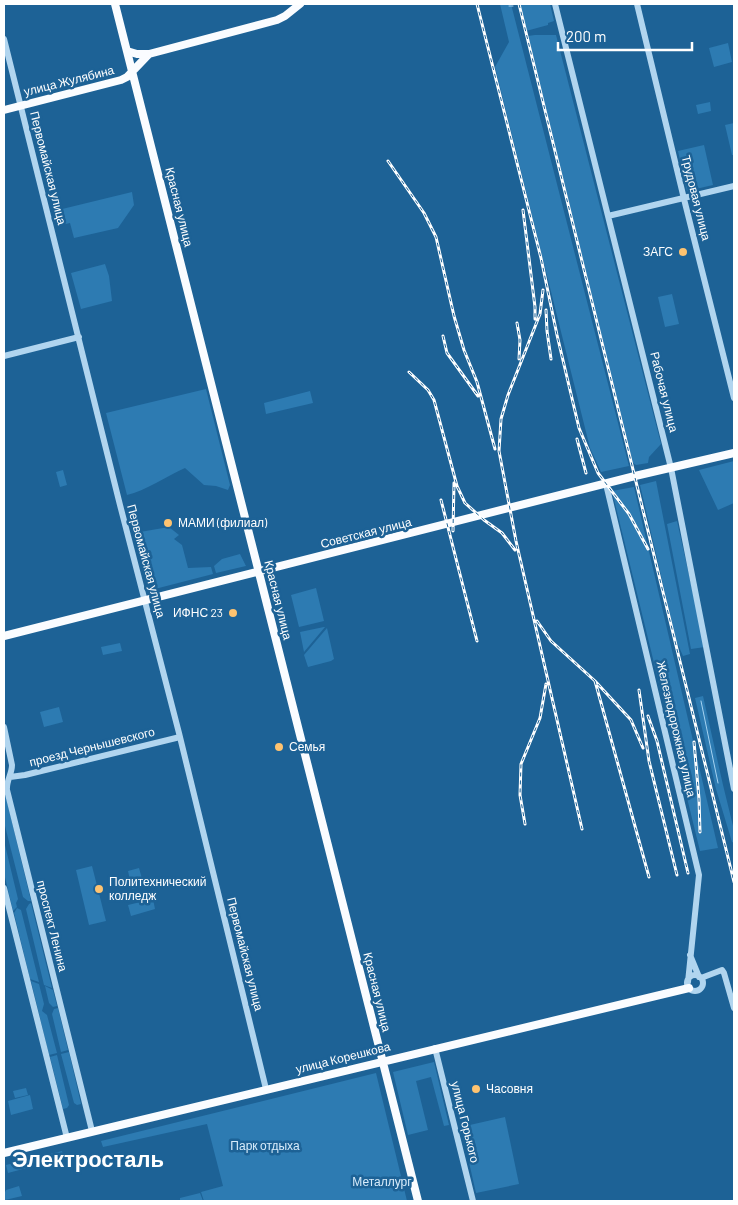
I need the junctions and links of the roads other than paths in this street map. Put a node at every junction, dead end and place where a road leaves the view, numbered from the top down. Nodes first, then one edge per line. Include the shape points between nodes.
1 (115, 4) edge
2 (300, 4) edge
3 (555, 4) edge
4 (637, 4) edge
5 (4, 39) edge
6 (127, 51) junction
7 (149, 54) junction
8 (132, 72) junction
9 (20, 105) junction
10 (4, 110) edge
11 (734, 186) edge
12 (684, 197) junction
13 (608, 216) junction
14 (79, 337) junction
15 (4, 356) edge
16 (734, 398) edge
17 (734, 453) edge
18 (671, 468) junction
19 (606, 484) junction
20 (259, 571) junction
21 (145, 601) junction
22 (4, 636) edge
23 (4, 727) edge
24 (180, 737) junction
25 (10, 777) junction
26 (734, 789) edge
27 (4, 888) edge
28 (6, 908) edge
29 (690, 953) junction
30 (700, 977) junction
31 (688, 985) junction
32 (734, 1008) edge
33 (435, 1048) junction
34 (383, 1060) junction
35 (266, 1088) junction
36 (92, 1131) junction
37 (67, 1138) junction
38 (4, 1153) edge
39 (418, 1201) edge
40 (473, 1201) edge

1 - 6 main road, Красная улица
2 - 7 main road via 277,20
3 - 13 street, Рабочая улица
4 - 12 street, Трудовая улица
5 - 9 street, Первомайская улица
6 - 7 main road
6 - 8 main road, Красная улица
7 - 8 main road, улица Жулябина
8 - 9 main road, улица Жулябина via 121,80
8 - 20 main road, Красная улица
9 - 10 main road, улица Жулябина
9 - 14 street, Первомайская улица
11 - 12 street
12 - 13 street
12 - 16 street, Трудовая улица
13 - 18 street, Рабочая улица
14 - 15 street
14 - 21 street, Первомайская улица
17 - 18 main road, Советская улица
18 - 19 main road, Советская улица
18 - 26 street, Рабочая улица
19 - 20 main road, Советская улица
19 - 29 street, Железнодорожная улица via 699,875
20 - 21 main road, Советская улица
20 - 34 main road, Красная улица
21 - 22 main road, Советская улица
21 - 24 street, Первомайская улица
23 - 25 street, проспект Ленина via 12,765
24 - 25 street, проезд Чернышевского
24 - 35 street, Первомайская улица
25 - 36 street, проспект Ленина via 7,790
27 - 28 street
28 - 37 street
29 - 30 street
29 - 31 street, Железнодорожная улица
30 - 31 street via 691,977
30 - 31 street via 703,984 700,990 694,991
30 - 32 street via 722,970
31 - 33 main road, улица Корешкова via 459,1039
33 - 34 main road, улица Корешкова
33 - 40 street, улица Горького
34 - 35 main road, улица Корешкова
34 - 39 main road, Красная улица
35 - 36 main road, улица Корешкова
36 - 37 main road, улица Корешкова
37 - 38 main road, улица Корешкова

